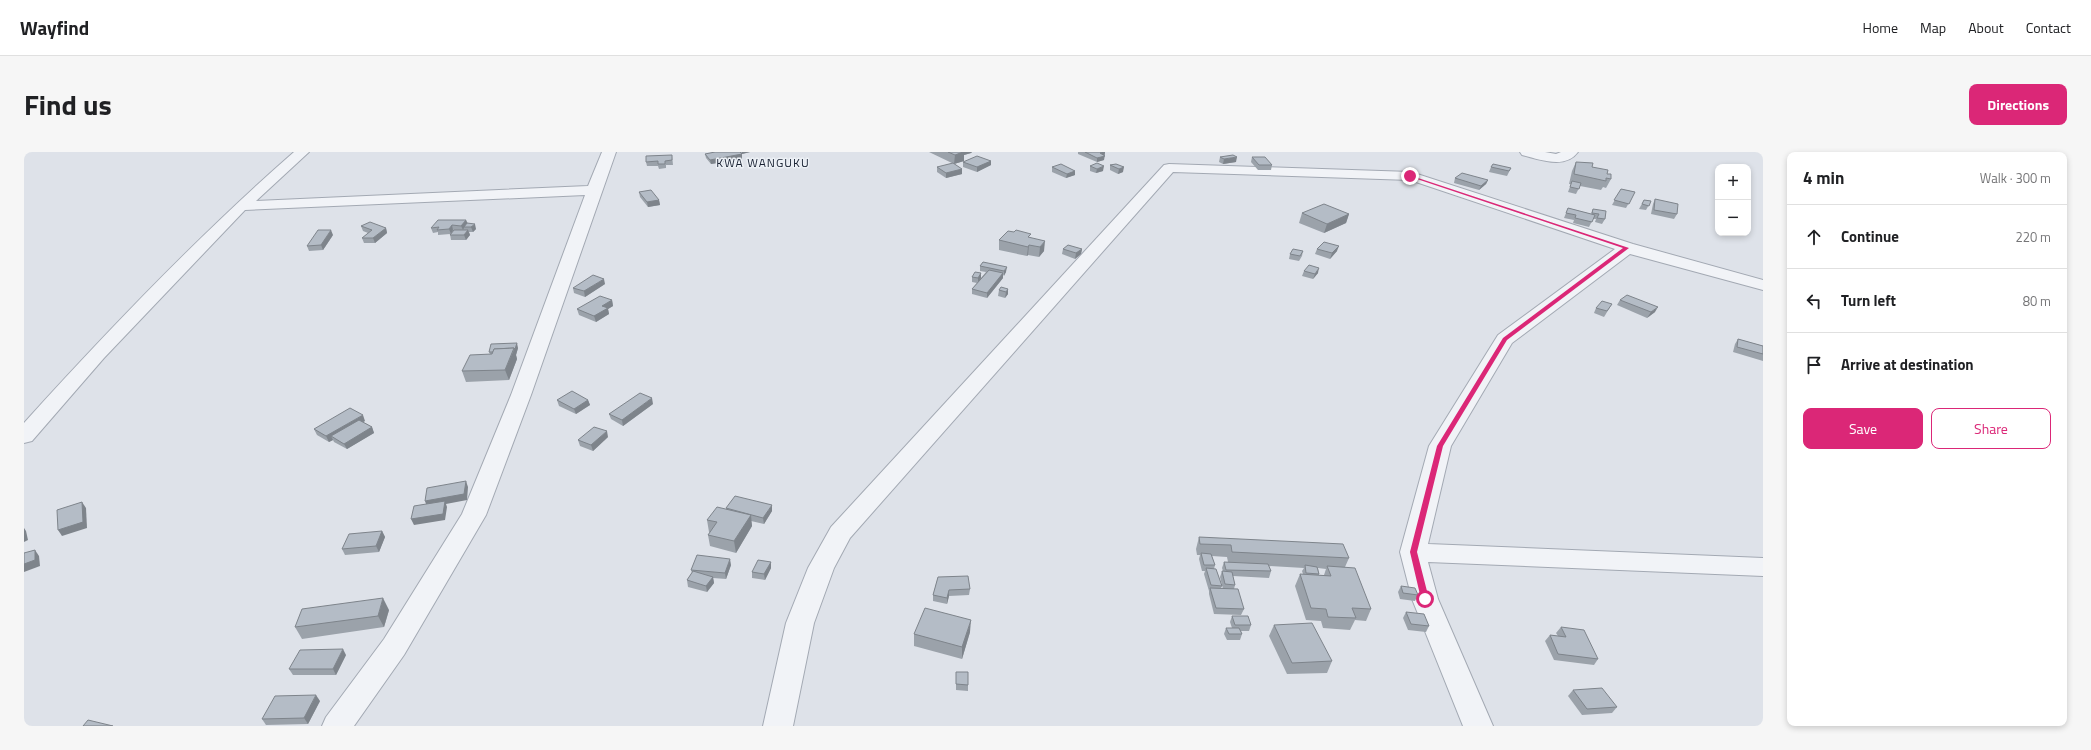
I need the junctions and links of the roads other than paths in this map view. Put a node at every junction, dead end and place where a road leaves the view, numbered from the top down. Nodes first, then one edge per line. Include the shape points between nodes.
1 (302, 152) edge
2 (609, 152) edge
3 (1528, 152) edge
4 (1571, 152) edge
5 (594, 190) junction
6 (241, 206) junction
7 (1627, 248) junction
8 (1763, 285) edge
9 (24, 436) edge
10 (1414, 552) junction
11 (1763, 567) edge
12 (338, 726) edge
13 (778, 726) edge
14 (1478, 726) edge

1 - 6 street
2 - 5 street
3 - 4 street via 1558,159
5 - 6 street
5 - 12 street via 521,395 474,515 394,647
6 - 9 street via 97,354
7 - 8 street
7 - 10 street via 1505,339 1440,446
7 - 13 street via 1406,176 1168,163 840,533 820,568 800,622
10 - 11 street
10 - 14 street via 1425,599

